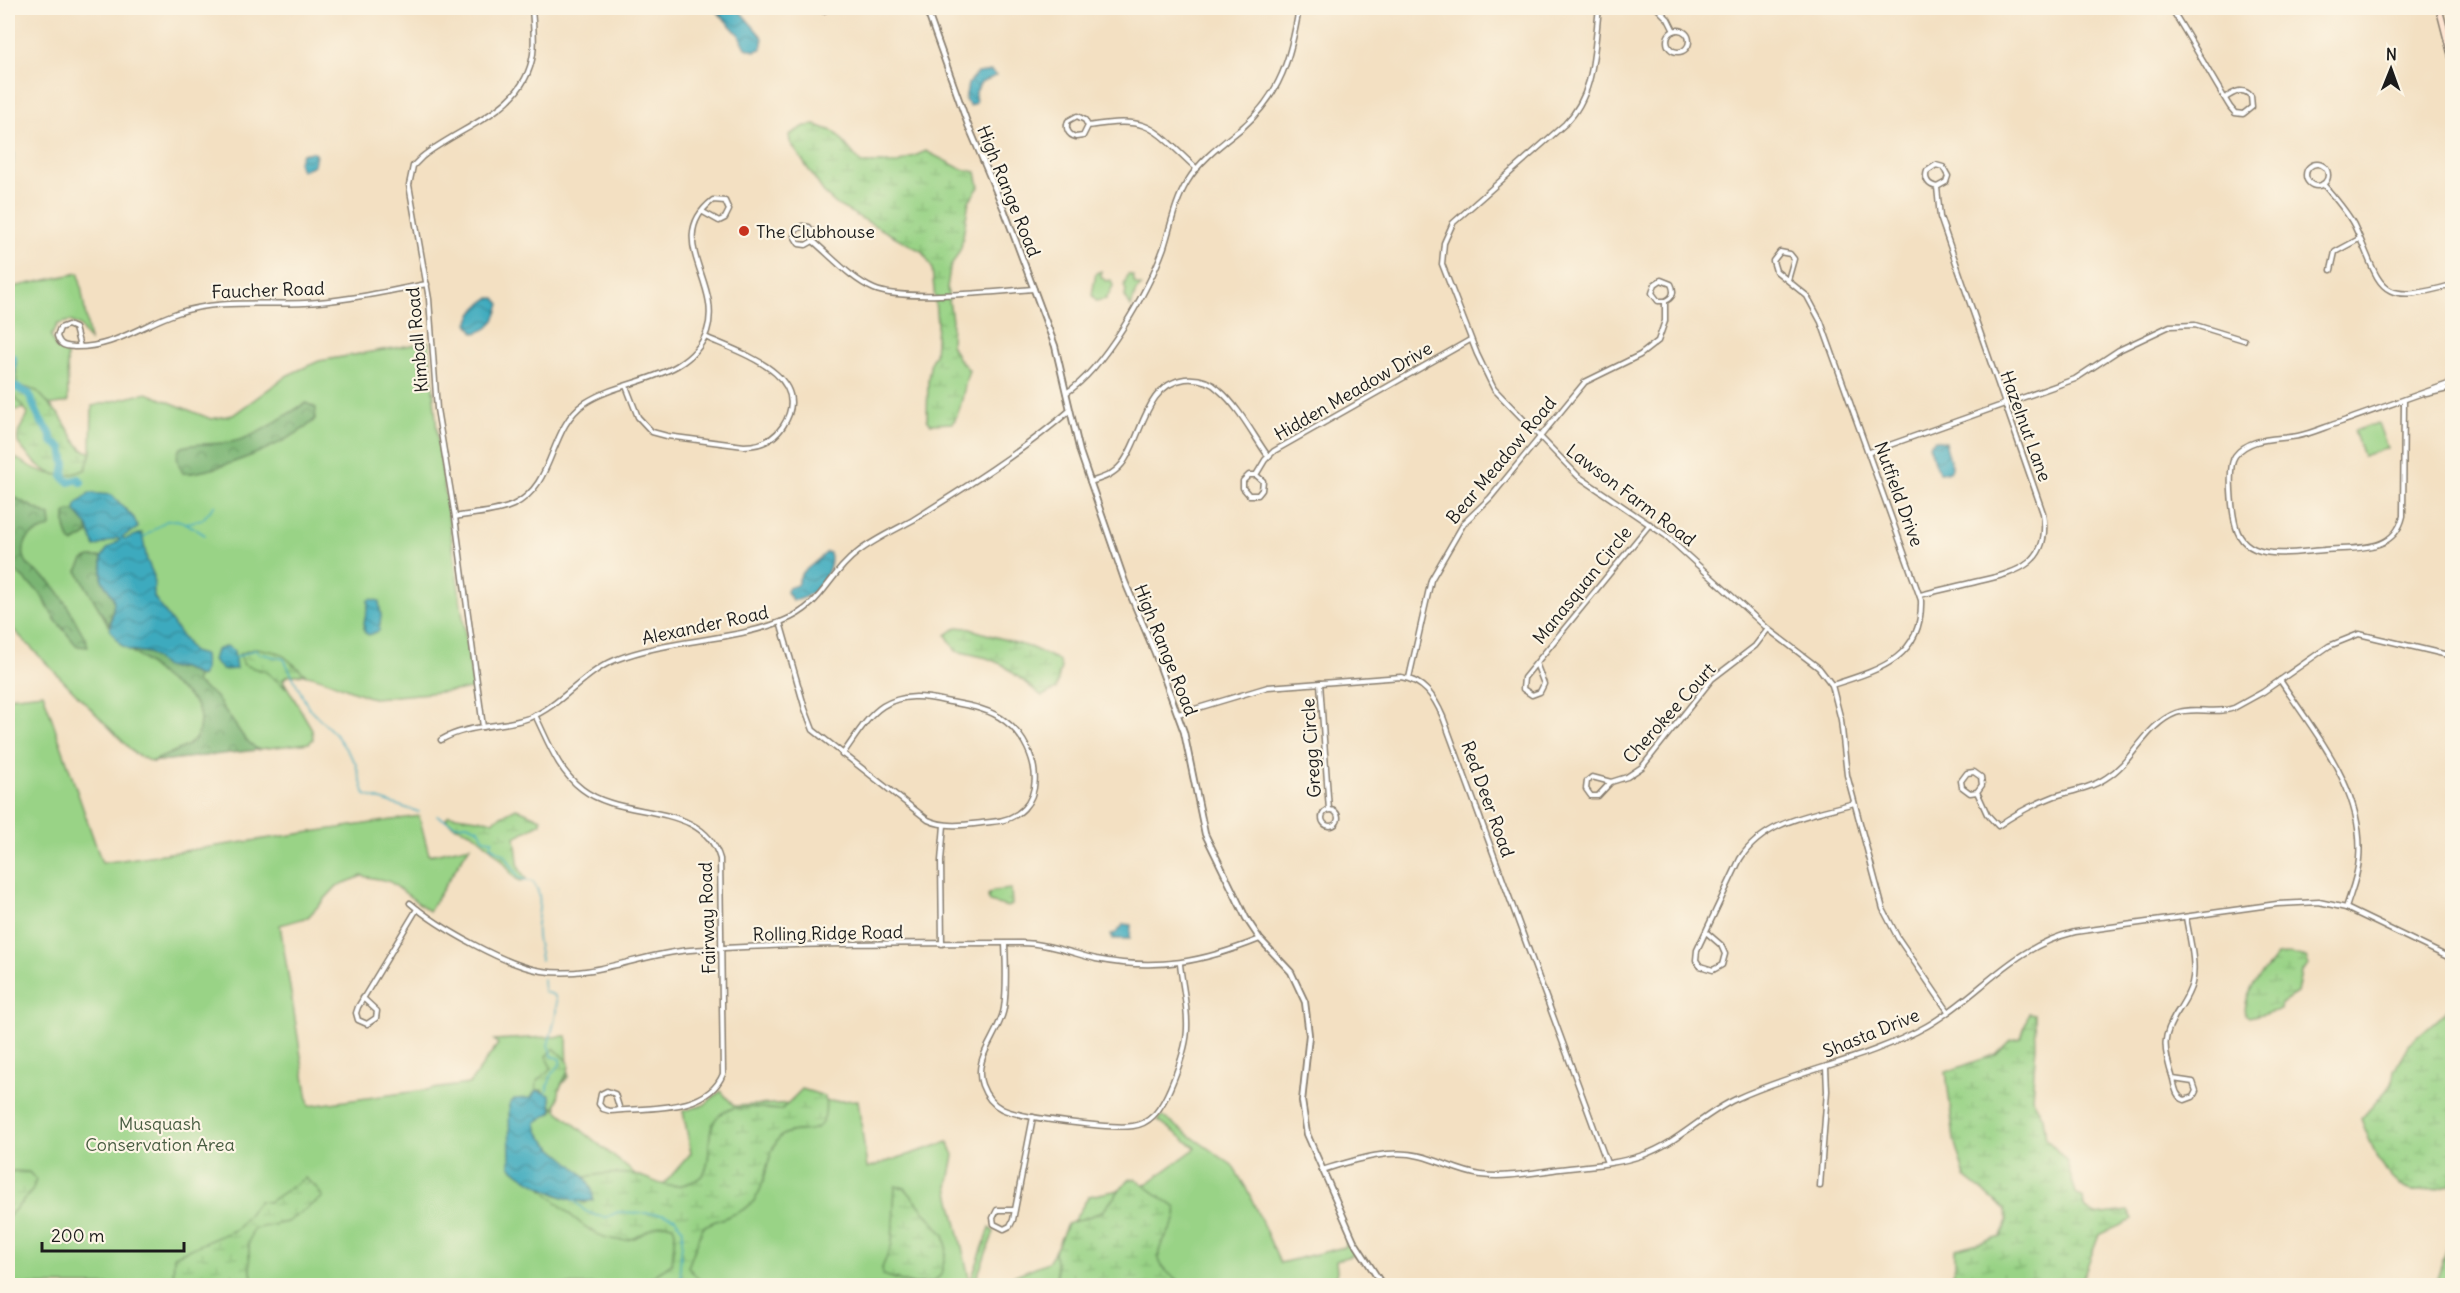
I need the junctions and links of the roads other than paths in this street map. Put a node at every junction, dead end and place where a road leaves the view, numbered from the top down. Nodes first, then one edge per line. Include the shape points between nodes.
1 (532, 8) edge
2 (813, 8) edge
3 (829, 8) edge
4 (926, 8) edge
5 (1299, 8) edge
6 (1599, 8) edge
7 (1657, 8) edge
8 (2170, 8) edge
9 (2439, 8) edge
10 (1674, 31) junction
11 (2452, 59) edge
12 (2224, 98) junction
13 (1088, 126) junction
14 (1197, 169) junction
15 (2323, 184) junction
16 (1937, 187) junction
17 (703, 212) junction
18 (2359, 239) junction
19 (813, 241) junction
20 (2331, 270) dead end
21 (1788, 280) junction
22 (427, 284) junction
23 (2452, 285) edge
24 (1034, 289) junction
25 (1665, 302) junction
26 (705, 337) junction
27 (1470, 340) junction
28 (2244, 340) dead end
29 (80, 347) junction
30 (2452, 383) edge
31 (626, 386) junction
32 (2452, 388) edge
33 (1066, 393) junction
34 (2425, 394) junction
35 (2404, 400) junction
36 (2004, 405) junction
37 (1069, 411) junction
38 (1539, 438) junction
39 (1870, 452) junction
40 (1268, 456) junction
41 (1256, 475) junction
42 (1090, 482) junction
43 (455, 516) junction
44 (1650, 524) junction
45 (1920, 595) junction
46 (780, 622) junction
47 (1768, 629) junction
48 (2452, 656) edge
49 (1536, 663) junction
50 (1409, 678) junction
51 (2280, 680) junction
52 (1320, 683) junction
53 (1832, 685) junction
54 (1178, 714) junction
55 (535, 715) junction
56 (483, 727) junction
57 (441, 740) dead end
58 (842, 755) junction
59 (1611, 782) junction
60 (1977, 792) junction
61 (1854, 803) junction
62 (1329, 810) junction
63 (944, 825) junction
64 (410, 903) dead end
65 (2346, 908) junction
66 (417, 909) junction
67 (2186, 917) junction
68 (1706, 932) junction
69 (1260, 939) junction
70 (942, 944) junction
71 (1005, 944) junction
72 (723, 949) junction
73 (2452, 959) edge
74 (1180, 964) junction
75 (363, 998) junction
76 (1948, 1011) junction
77 (1826, 1067) junction
78 (2172, 1079) junction
79 (620, 1110) junction
80 (1033, 1117) junction
81 (1607, 1163) junction
82 (1322, 1170) junction
83 (1820, 1186) dead end
84 (1016, 1210) junction
85 (1383, 1286) edge

1 - 22 street, Kimball Road via 532,56 518,92 412,166 409,196
2 - 3 street
4 - 24 street, High Range Road
5 - 14 street via 1289,54 1273,95
6 - 27 street, Lawson Farm Road via 1588,86 1577,111 1457,219 1445,238 1442,264
7 - 10 street
8 - 12 street
9 - 11 main road
10 - 10 street via 1686,34 1689,40 1685,50 1678,52 1669,47 1668,40
12 - 12 street via 2239,114 2252,107 2253,99 2245,91
13 - 13 street via 1077,116 1066,127 1076,137 1085,133
13 - 14 street via 1124,121 1144,124
14 - 33 street via 1183,188 1161,254 1118,334 1084,379
15 - 15 street via 2316,186 2307,181 2305,174 2311,165 2319,164 2327,171
15 - 18 street via 2352,222
16 - 16 street, Hazelnut Lane via 1948,176 1943,167 1936,165 1929,168 1926,178
16 - 36 street, Hazelnut Lane via 1940,217
17 - 17 street via 711,201 718,199 725,201 729,210 719,221
17 - 26 street via 693,228 692,242 711,304
18 - 20 street via 2335,252
18 - 23 street via 2374,275 2387,288 2416,294
19 - 19 street via 814,232 809,227 796,230 799,244
19 - 24 street via 855,277 874,289 896,294
21 - 21 street, Nutfield Drive via 1773,264 1780,252 1787,252 1794,259
21 - 39 street, Nutfield Drive via 1807,296 1818,314
22 - 29 street, Faucher Road via 306,303 210,305 167,317 117,341
22 - 43 street, Kimball Road via 435,393
24 - 33 street, High Range Road via 1055,346
25 - 25 street, Bear Meadow Road via 1673,291 1668,282 1661,280 1652,293 1658,301
25 - 38 street, Bear Meadow Road via 1665,321 1658,341 1640,355 1585,382
26 - 31 street via 682,362
26 - 31 street via 766,365 783,380 789,395 789,412 770,439 744,446 658,434 642,423
27 - 38 street, Lawson Farm Road via 1494,389
27 - 40 street, Hidden Meadow Drive
28 - 36 street via 2195,325 2170,326 2119,350 2075,379
29 - 29 street via 61,344 57,336 60,328 74,327
30 - 34 street
31 - 43 street via 589,400 573,414 563,427 540,480 526,496 501,508
32 - 34 street
33 - 37 street, High Range Road
34 - 35 street
35 - 35 street via 2311,433 2256,441 2236,454 2231,481 2235,525 2242,540 2255,550 2271,553 2365,547 2390,540 2403,516
36 - 39 street
36 - 45 street, Hazelnut Lane via 2043,513 2045,533 2039,551 2015,572
37 - 42 street, High Range Road
37 - 46 street, Alexander Road via 1014,454 860,551 813,604
38 - 44 street, Lawson Farm Road via 1578,476
38 - 50 street, Bear Meadow Road via 1490,498 1469,516 1433,575
39 - 45 street, Nutfield Drive
40 - 41 street, Hidden Meadow Drive
40 - 42 street via 1221,391 1201,380 1185,379 1170,384 1157,395 1118,468
41 - 41 street, Hidden Meadow Drive via 1263,481 1263,490 1258,495 1249,495 1242,488 1243,481
42 - 54 street, High Range Road
43 - 56 street, Kimball Road
44 - 47 street, Lawson Farm Road
44 - 49 street, Manasquan Circle
45 - 53 street, Nutfield Drive via 1919,623 1908,648 1884,666
46 - 55 street, Alexander Road via 613,660
46 - 58 street via 808,720 817,734
47 - 53 street, Lawson Farm Road via 1819,668
47 - 59 street, Cherokee Court via 1755,646 1712,679 1642,767
48 - 51 street via 2359,634 2329,646
49 - 49 street, Manasquan Circle via 1522,682 1524,690 1532,695 1540,692 1544,684
50 - 52 street
50 - 81 street, Red Deer Road via 1422,685 1439,706
51 - 60 street via 2224,712 2175,713 2152,729 2108,777 2035,803 1998,825 1987,814
51 - 65 street via 2338,769 2353,804 2359,860
52 - 54 street via 1268,687
52 - 62 street, Gregg Circle
53 - 61 street, Lawson Farm Road
54 - 69 street, High Range Road via 1206,834
55 - 56 street, Alexander Road
55 - 72 street, Fairway Road via 564,771 584,790 618,807 683,820 707,835 721,864
56 - 57 street, Alexander Road
58 - 63 street via 928,820
58 - 63 street via 874,713 900,698 929,698 980,709 1004,720 1020,735 1032,759 1035,779 1030,800 1019,813 1004,820
59 - 59 street, Cherokee Court via 1592,777 1586,789 1589,795 1598,796
60 - 60 street via 1982,779 1976,773 1967,773 1962,778 1962,787 1970,793
61 - 68 street via 1781,824 1757,838 1740,860
61 - 76 street, Lawson Farm Road via 1887,919
62 - 62 street, Gregg Circle via 1322,819 1331,826 1339,818
63 - 70 street
64 - 66 street, Rolling Ridge Road
65 - 67 street, Shasta Drive via 2319,902 2295,903
65 - 73 street, Shasta Drive
66 - 72 street, Rolling Ridge Road via 501,958 543,971 576,973 668,954
66 - 75 street
67 - 76 street, Shasta Drive via 2054,938 2014,958
67 - 78 street via 2193,979 2166,1032 2165,1049
68 - 68 street via 1725,951 1723,963 1713,970 1704,969 1696,960
69 - 74 street, Rolling Ridge Road
69 - 82 street, High Range Road via 1284,963 1305,1002 1309,1024 1303,1112
70 - 71 street, Rolling Ridge Road
70 - 72 street, Rolling Ridge Road
71 - 74 street, Rolling Ridge Road via 1030,944 1128,964
71 - 80 street via 1004,1010 984,1055 980,1077 985,1093 996,1106
72 - 79 street, Fairway Road via 725,1063 718,1084 697,1101
74 - 80 street via 1186,1039 1164,1102 1154,1116 1144,1123 1122,1127
75 - 75 street via 356,1017 370,1023 377,1011
76 - 77 street, Shasta Drive via 1903,1038
77 - 81 street, Shasta Drive via 1736,1099 1654,1151
77 - 83 street
78 - 78 street via 2180,1098 2193,1097 2193,1083
79 - 79 street via 603,1109 598,1100 601,1094 615,1094
80 - 84 street
81 - 82 street, Shasta Drive via 1490,1176 1458,1170 1422,1156 1400,1154
82 - 85 street, High Range Road via 1354,1241
84 - 84 street via 1007,1228 994,1224 997,1210

